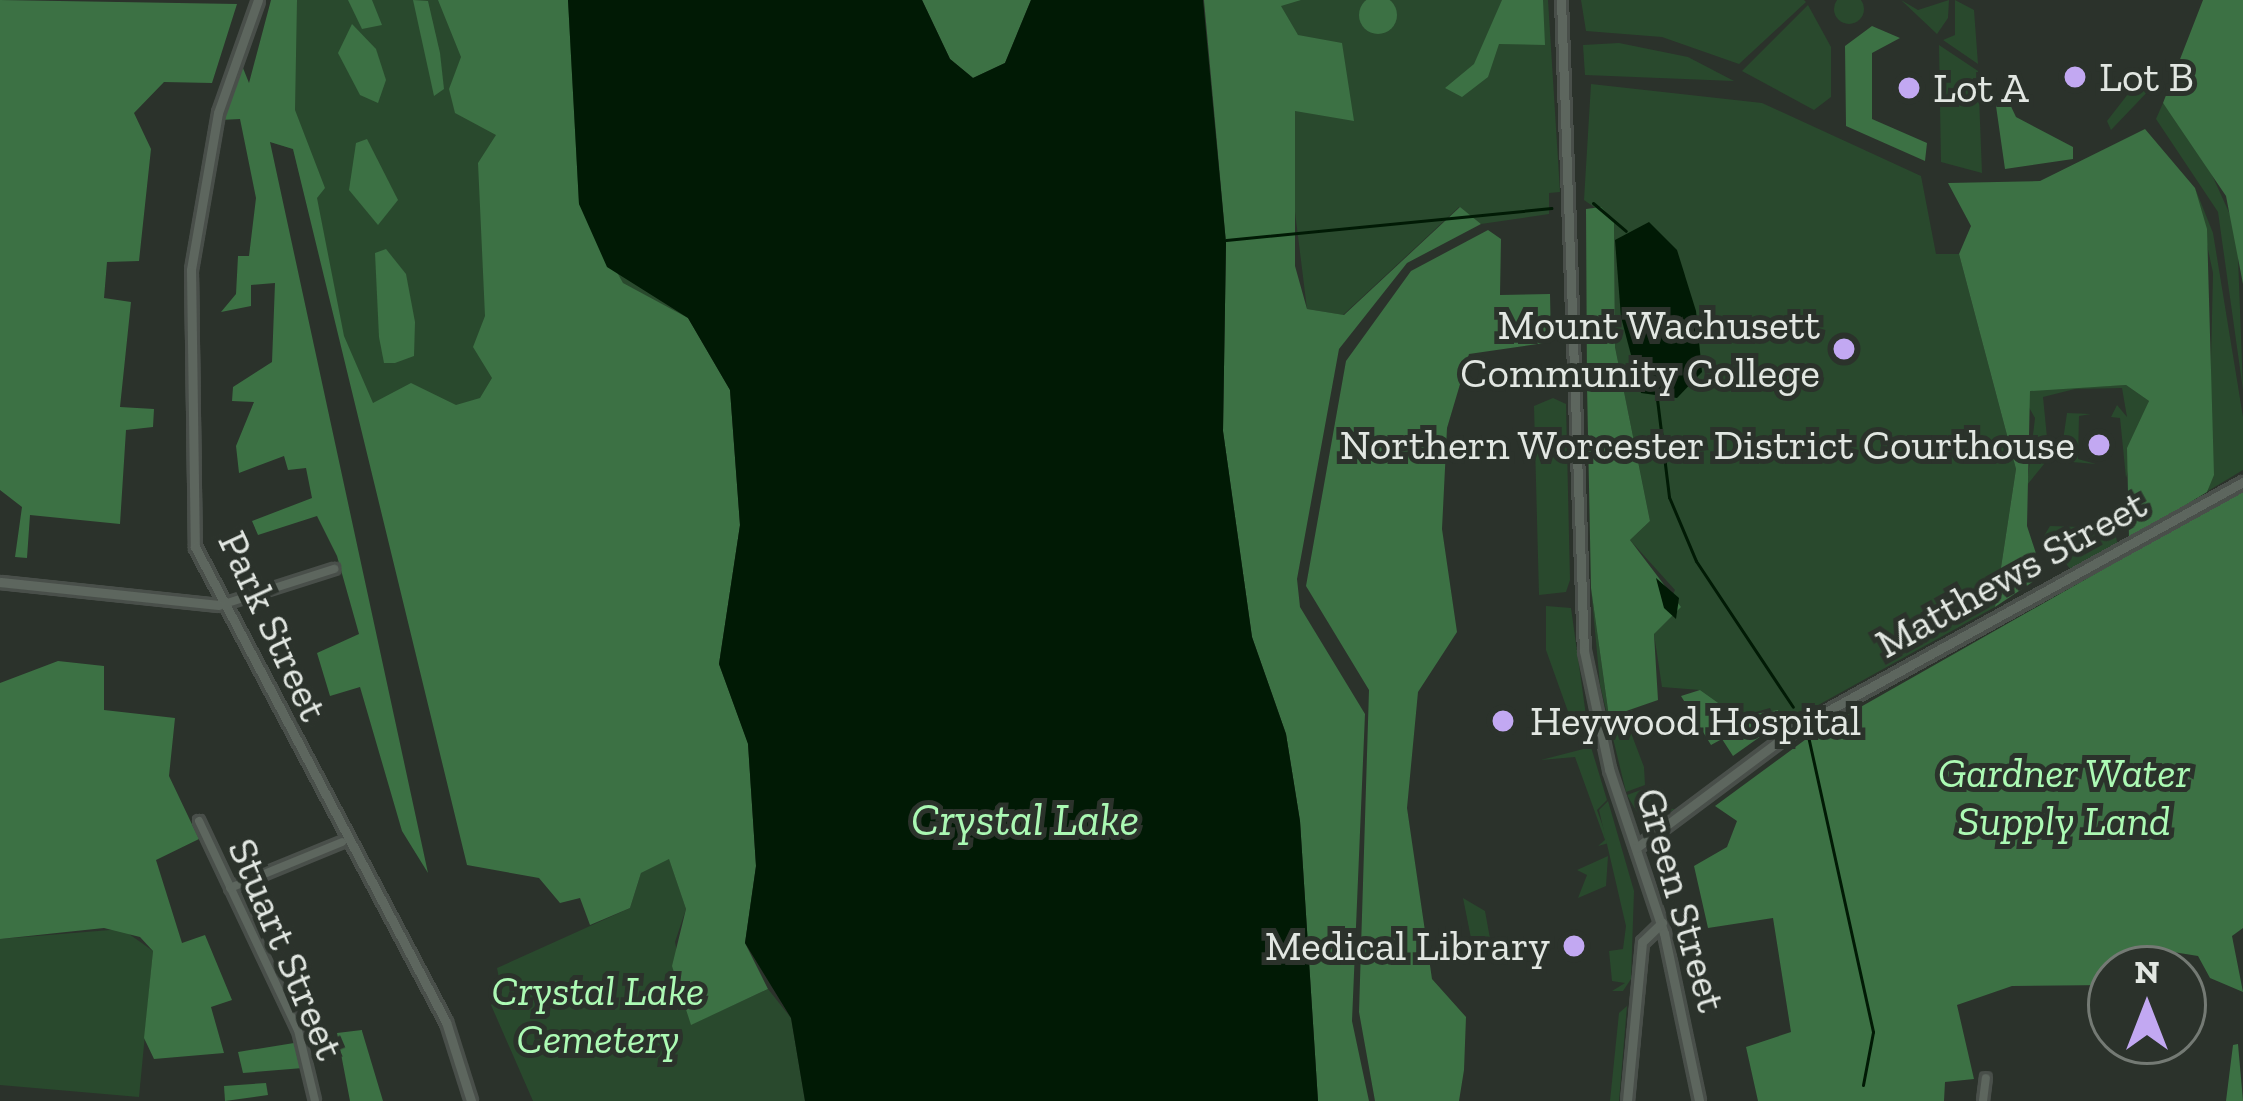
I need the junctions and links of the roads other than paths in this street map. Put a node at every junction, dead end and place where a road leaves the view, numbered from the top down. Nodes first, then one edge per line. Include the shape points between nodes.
1 (258, 0) edge
2 (1561, 0) edge
3 (2243, 482) edge
4 (334, 569) dead end
5 (0, 582) edge
6 (219, 605) junction
7 (199, 820) dead end
8 (342, 842) junction
9 (1636, 848) junction
10 (230, 888) junction
11 (1662, 923) junction
12 (1986, 1078) dead end
13 (315, 1101) edge
14 (471, 1101) edge
15 (1627, 1101) edge
16 (1699, 1101) edge
17 (1983, 1101) edge

1 - 6 street, Park Street via 216,122 189,295 193,536
2 - 9 street, Green Street via 1581,626
3 - 9 street, Matthews Street via 1795,729
4 - 6 street
5 - 6 street
6 - 8 street, Park Street
7 - 10 street, Stuart Street
8 - 10 street
8 - 14 street, Park Street via 446,1022
9 - 11 street, Green Street
10 - 13 street, Stuart Street via 300,1037
11 - 15 street via 1643,934
11 - 16 street, Green Street
12 - 17 street

